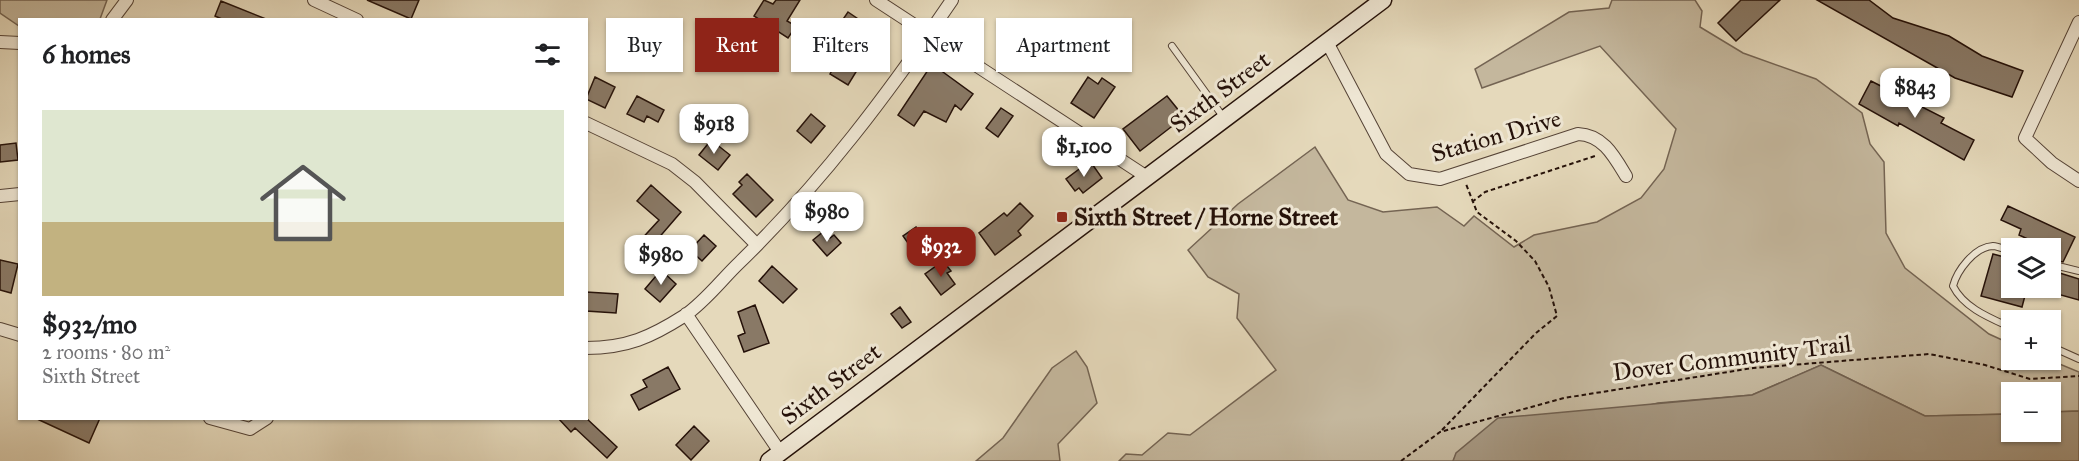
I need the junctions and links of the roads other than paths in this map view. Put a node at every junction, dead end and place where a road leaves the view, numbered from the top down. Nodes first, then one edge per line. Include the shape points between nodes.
1 (127, 0) edge
2 (314, 0) edge
3 (876, 0) edge
4 (952, 0) edge
5 (1383, 0) edge
6 (114, 18) edge
7 (353, 18) edge
8 (903, 18) edge
9 (940, 18) edge
10 (2079, 22) edge
11 (0, 42) edge
12 (1327, 42) junction
13 (18, 43) edge
14 (1172, 46) dead end
15 (902, 71) edge
16 (984, 71) edge
17 (1224, 119) junction
18 (588, 124) edge
19 (1626, 176) dead end
20 (1147, 177) junction
21 (2079, 181) edge
22 (18, 194) edge
23 (0, 196) edge
24 (757, 245) junction
25 (2001, 249) edge
26 (2061, 267) edge
27 (2079, 271) edge
28 (686, 314) junction
29 (2001, 322) edge
30 (0, 329) edge
31 (18, 334) edge
32 (588, 348) edge
33 (2061, 351) edge
34 (2079, 359) edge
35 (217, 420) edge
36 (264, 420) edge
37 (775, 457) edge

1 - 6 street
2 - 7 street
3 - 8 street
4 - 9 street
5 - 12 main road, Sixth Street
10 - 21 street via 2025,138
11 - 13 street
12 - 17 main road, Sixth Street
12 - 19 street, Station Drive via 1393,162 1409,174 1440,179 1578,134 1588,135 1609,149
14 - 17 lane
15 - 24 street via 842,153
16 - 20 street
17 - 20 main road, Sixth Street
18 - 24 street via 672,164
20 - 37 main road, Sixth Street
22 - 23 street
24 - 28 street
25 - 29 lane via 1992,246 1980,251 1956,274 1953,286 1958,297 1970,307
26 - 27 lane
28 - 32 street via 629,344
28 - 37 street
30 - 31 street
33 - 34 lane
35 - 36 street via 250,429

